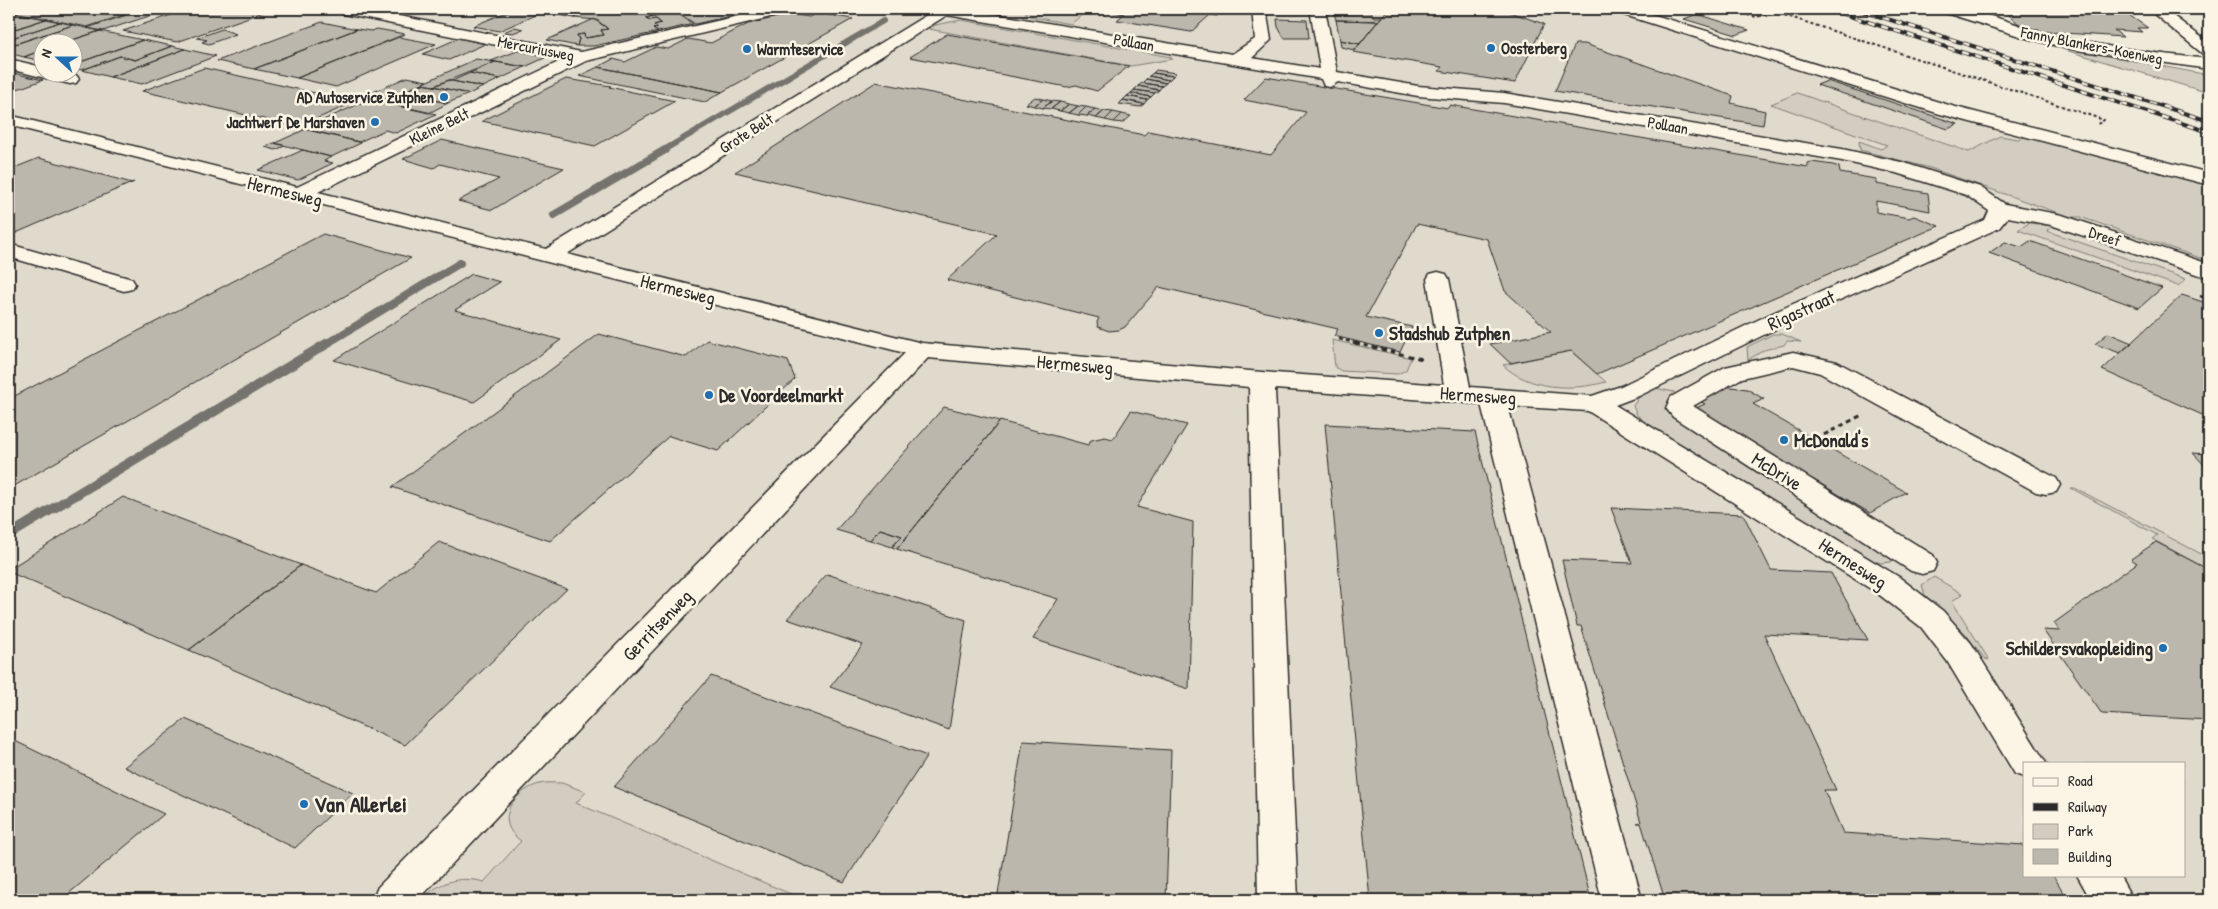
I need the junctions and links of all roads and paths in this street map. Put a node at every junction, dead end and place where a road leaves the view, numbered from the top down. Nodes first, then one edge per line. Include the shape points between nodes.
1 (343, 9) edge
2 (787, 9) edge
3 (941, 9) edge
4 (1259, 9) edge
5 (1318, 9) edge
6 (1620, 9) edge
7 (1726, 9) edge
8 (1765, 9) edge
9 (1948, 9) edge
10 (2155, 9) edge
11 (1775, 12) junction
12 (1016, 15) edge
13 (2209, 51) edge
14 (581, 57) junction
15 (1236, 60) junction
16 (9, 64) edge
17 (2209, 64) edge
18 (32, 69) edge
19 (1329, 79) junction
20 (9, 120) edge
21 (2092, 128) dead end
22 (2209, 179) edge
23 (298, 194) junction
24 (1999, 209) junction
25 (9, 250) edge
26 (549, 256) junction
27 (2209, 271) edge
28 (1438, 279) dead end
29 (124, 284) dead end
30 (1339, 339) dead end
31 (922, 350) junction
32 (1454, 366) junction
33 (1262, 380) junction
34 (1458, 393) junction
35 (1492, 395) junction
36 (1594, 404) junction
37 (1864, 414) dead end
38 (1816, 439) dead end
39 (2046, 485) dead end
40 (1922, 563) dead end
41 (2027, 762) edge
42 (2099, 876) edge
43 (392, 900) edge
44 (1278, 900) edge
45 (1622, 900) edge
46 (2113, 900) edge

1 - 14 street, Mercuriusweg
2 - 14 street, Mercuriusweg
3 - 12 street, Pollaan
3 - 26 street, Grote Belt
4 - 15 street via 1263,40
5 - 19 street
6 - 22 street via 1946,110
7 - 11 path via 1756,18
8 - 11 path
9 - 17 street, Fanny Blankers-Koenweg via 2077,45 2147,58
10 - 13 street
11 - 21 path via 2104,120
12 - 15 street, Pollaan
14 - 23 street, Kleine Belt
15 - 19 street, Pollaan
16 - 18 street
19 - 24 street, Pollaan via 1504,98 1842,155 1901,168 1973,191
20 - 23 street, Hermesweg
23 - 26 street, Hermesweg
24 - 27 street, Dreef via 2056,219
24 - 36 street, Rigastraat via 1999,215 1992,224 1774,321 1630,391
25 - 29 street
26 - 31 street, Hermesweg
28 - 32 street
30 - 32 path
31 - 33 street, Hermesweg
31 - 43 street, Gerritsenweg
32 - 34 street
33 - 34 street, Hermesweg
33 - 44 street
34 - 35 street, Hermesweg
35 - 36 street, Hermesweg
35 - 45 street
36 - 41 street, Hermesweg via 1841,555 1932,619 1964,660
37 - 38 path
39 - 40 street, McDrive via 1828,367 1813,363 1793,359 1734,372 1680,403 1679,408
42 - 46 street

